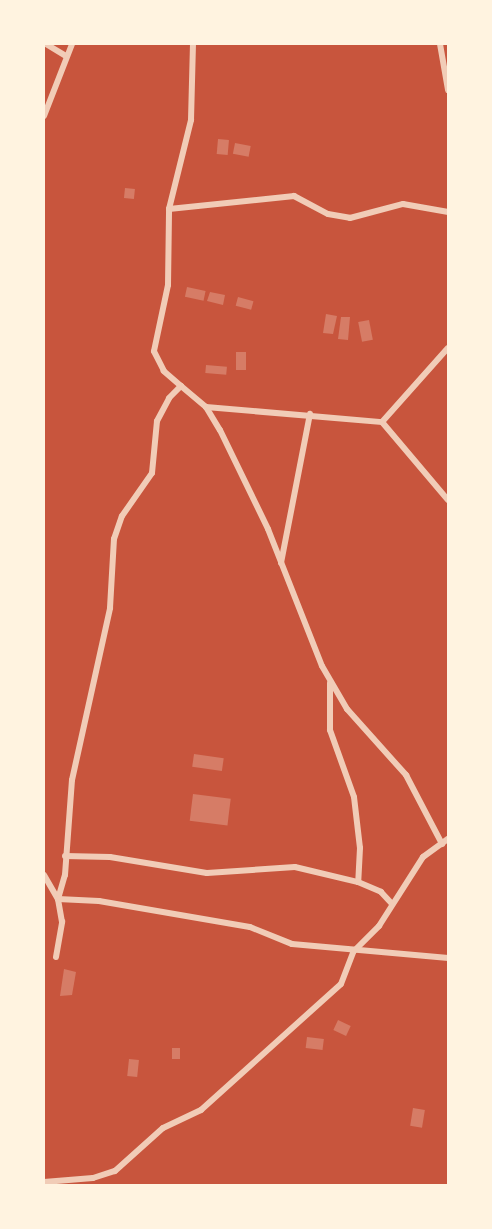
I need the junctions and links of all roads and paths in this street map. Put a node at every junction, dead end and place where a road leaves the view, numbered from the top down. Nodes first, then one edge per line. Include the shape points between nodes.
1 (46, 44) edge
2 (72, 44) edge
3 (193, 44) edge
4 (440, 44) edge
5 (66, 56) junction
6 (448, 90) edge
7 (44, 116) edge
8 (169, 209) junction
9 (448, 212) edge
10 (448, 348) edge
11 (180, 386) junction
12 (206, 407) junction
13 (310, 414) junction
14 (382, 422) junction
15 (448, 500) edge
16 (280, 563) junction
17 (330, 681) junction
18 (448, 839) edge
19 (442, 844) junction
20 (65, 856) junction
21 (44, 875) edge
22 (358, 882) junction
23 (58, 899) junction
24 (392, 904) junction
25 (353, 952) junction
26 (56, 957) dead end
27 (448, 958) edge
28 (44, 1182) edge

1 - 5 street
2 - 5 street
3 - 8 street via 191,120
4 - 6 street
5 - 7 street
8 - 9 street via 294,196 328,214 350,218 403,204
8 - 11 street via 165,259 168,285 154,351 164,371
10 - 14 street
11 - 12 street
11 - 20 street via 157,421 152,473 122,516 114,539 111,608 72,780
12 - 13 street
12 - 16 street via 268,529
13 - 14 street
13 - 16 street
14 - 15 street
16 - 17 street
17 - 19 street via 347,709 406,776
17 - 22 street via 330,730 350,781 357,817
18 - 19 street
19 - 24 street via 423,857
20 - 22 street via 110,857 207,873 295,867
20 - 23 street via 65,875
21 - 23 street
22 - 24 street via 381,892
23 - 25 street via 99,901 250,927 292,944
23 - 26 street via 62,922
24 - 25 street via 379,926
25 - 27 street
25 - 28 street via 341,984 201,1110 163,1128 115,1171 93,1178

